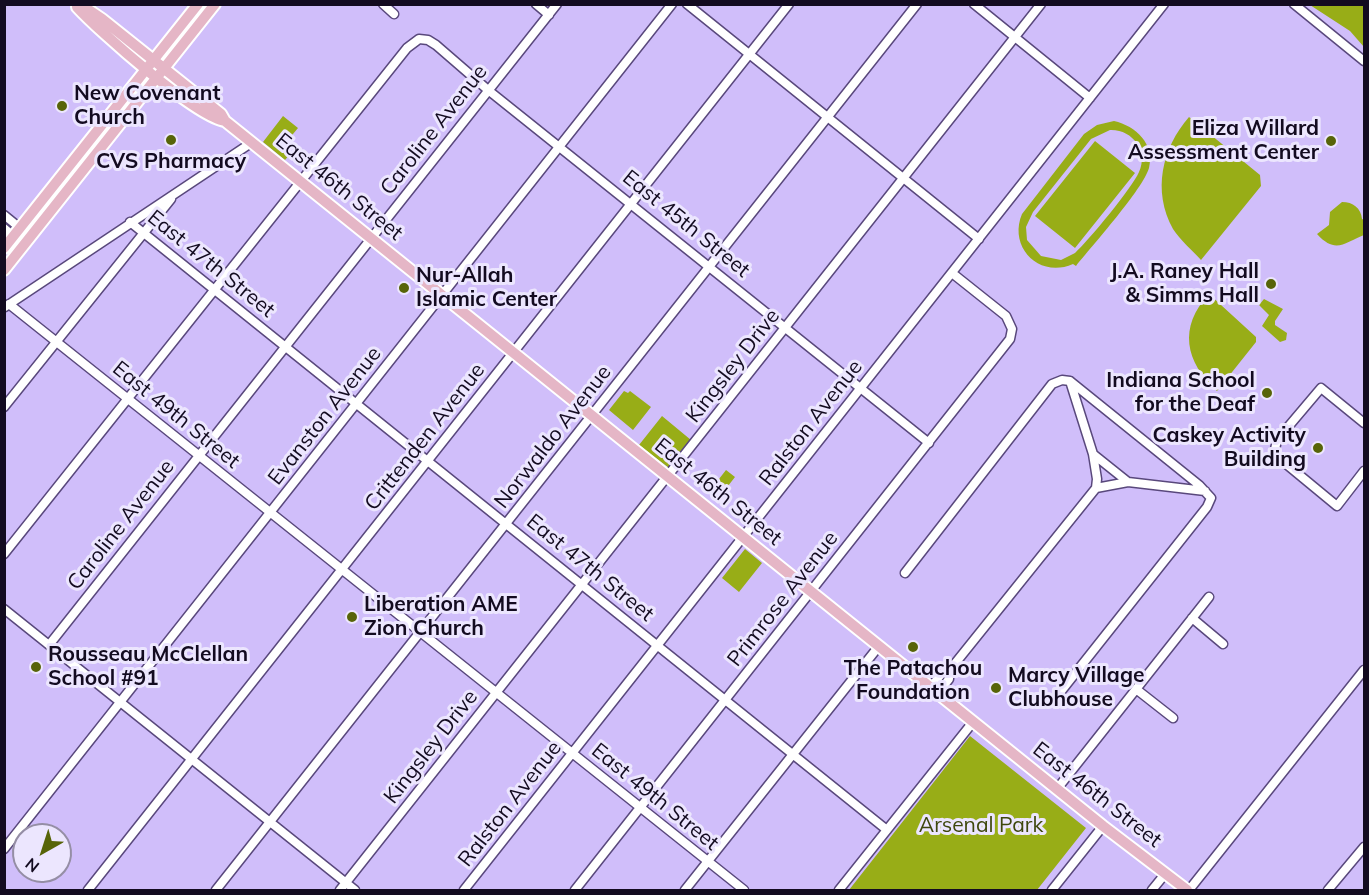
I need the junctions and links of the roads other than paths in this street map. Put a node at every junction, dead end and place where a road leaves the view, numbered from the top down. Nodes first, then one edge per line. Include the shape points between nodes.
1 (75, 4) edge
2 (80, 4) edge
3 (198, 4) edge
4 (215, 4) edge
5 (383, 4) edge
6 (536, 4) edge
7 (557, 4) edge
8 (672, 4) edge
9 (687, 4) edge
10 (789, 4) edge
11 (917, 4) edge
12 (974, 4) edge
13 (1041, 4) edge
14 (1164, 4) edge
15 (1294, 4) edge
16 (394, 14) dead end
17 (549, 15) junction
18 (1015, 37) junction
19 (749, 54) junction
20 (1365, 61) edge
21 (150, 64) junction
22 (161, 73) junction
23 (488, 90) junction
24 (1090, 98) junction
25 (828, 118) junction
26 (251, 143) junction
27 (560, 146) junction
28 (904, 179) junction
29 (300, 182) junction
30 (174, 194) junction
31 (632, 204) junction
32 (4, 215) edge
33 (130, 222) junction
34 (4, 228) edge
35 (18, 232) junction
36 (144, 234) junction
37 (371, 239) junction
38 (979, 239) junction
39 (28, 241) junction
40 (4, 248) edge
41 (710, 267) junction
42 (4, 270) edge
43 (952, 273) junction
44 (214, 290) junction
45 (442, 296) junction
46 (7, 306) edge
47 (786, 328) junction
48 (56, 342) junction
49 (286, 347) junction
50 (514, 353) junction
51 (1070, 381) junction
52 (861, 388) junction
53 (128, 399) junction
54 (357, 404) junction
55 (4, 407) edge
56 (593, 416) junction
57 (1365, 423) edge
58 (929, 442) junction
59 (1093, 454) junction
60 (199, 456) junction
61 (428, 462) junction
62 (1365, 471) edge
63 (669, 477) junction
64 (1128, 482) junction
65 (1096, 488) junction
66 (1205, 491) junction
67 (271, 513) junction
68 (507, 525) junction
69 (744, 538) junction
70 (4, 554) edge
71 (342, 570) junction
72 (905, 573) dead end
73 (583, 586) junction
74 (812, 592) junction
75 (1209, 597) dead end
76 (4, 609) edge
77 (1192, 618) junction
78 (421, 633) junction
79 (1223, 644) dead end
80 (49, 645) junction
81 (658, 646) junction
82 (879, 646) junction
83 (1365, 670) edge
84 (1136, 689) junction
85 (934, 690) junction
86 (1062, 690) dead end
87 (497, 694) junction
88 (726, 700) junction
89 (120, 702) junction
90 (1173, 718) dead end
91 (973, 722) junction
92 (572, 754) junction
93 (793, 755) junction
94 (192, 759) junction
95 (1057, 789) junction
96 (640, 808) junction
97 (270, 823) junction
98 (1103, 826) junction
99 (887, 830) junction
100 (1365, 847) edge
101 (4, 849) edge
102 (708, 862) junction
103 (1165, 874) junction
104 (343, 887) edge
105 (88, 891) edge
106 (216, 891) edge
107 (355, 891) edge
108 (464, 891) edge
109 (575, 891) edge
110 (685, 891) edge
111 (744, 891) edge
112 (839, 891) edge
113 (1052, 891) edge
114 (1152, 891) edge
115 (1188, 891) edge
116 (1328, 891) edge

1 - 21 main road, East 46th Street via 96,27
2 - 21 main road, East 46th Street
3 - 21 main road
4 - 22 main road
5 - 16 street
6 - 17 street
7 - 17 street, Caroline Avenue
8 - 27 street, Evanston Avenue
9 - 19 street
10 - 19 street, Crittenden Avenue
11 - 25 street, Norwaldo Avenue
12 - 18 street
13 - 18 street, Kingsley Drive
14 - 24 street, Ralston Avenue
15 - 20 street
17 - 23 street, Caroline Avenue
18 - 24 street
18 - 28 street, Kingsley Drive
19 - 25 street
19 - 31 street, Crittenden Avenue
21 - 22 main road, East 46th Street
21 - 35 main road
22 - 26 main road, East 46th Street via 221,114
22 - 39 main road
23 - 27 street, East 45th Street
23 - 29 street, East 45th Street via 434,43 419,39 407,48
23 - 37 street, Caroline Avenue
24 - 38 street, Ralston Avenue
25 - 28 street
25 - 41 street, Norwaldo Avenue
26 - 29 main road, East 46th Street
26 - 30 street
27 - 31 street, East 45th Street
27 - 45 street, Evanston Avenue
28 - 38 street
28 - 47 street, Kingsley Drive
29 - 37 main road, East 46th Street
29 - 44 street
30 - 33 street
30 - 36 street
31 - 41 street, East 45th Street
31 - 50 street, Crittenden Avenue
32 - 35 street
33 - 36 street, East 47th Street
33 - 46 street
34 - 35 street
35 - 39 street
35 - 40 main road
36 - 44 street, East 47th Street
36 - 48 street
37 - 45 main road, East 46th Street
37 - 49 street, Caroline Avenue
38 - 43 street, Ralston Avenue
39 - 42 main road
41 - 47 street, East 45th Street
41 - 56 street, Norwaldo Avenue
43 - 52 street, Ralston Avenue
43 - 58 street, Primrose Avenue via 1006,316 1011,327 1008,342
44 - 49 street, East 47th Street
44 - 53 street
45 - 50 main road, East 46th Street
45 - 54 street, Evanston Avenue
46 - 48 street, East 49th Street
47 - 52 street, East 45th Street
47 - 63 street, Kingsley Drive
48 - 53 street, East 49th Street
48 - 55 street
49 - 54 street, East 47th Street
49 - 60 street, Caroline Avenue
50 - 56 main road, East 46th Street
50 - 61 street, Crittenden Avenue
51 - 59 street
51 - 66 street
51 - 72 street via 1052,384
52 - 58 street, East 45th Street
52 - 69 street, Ralston Avenue
53 - 60 street, East 49th Street
53 - 70 street
54 - 61 street, East 47th Street
54 - 67 street, Evanston Avenue
56 - 63 main road, East 46th Street
56 - 68 street, Norwaldo Avenue
57 - 62 street via 1321,388 1277,440 1274,454 1337,506
58 - 74 street, Primrose Avenue
59 - 64 street
59 - 65 street
60 - 67 street, East 49th Street
60 - 80 street, Caroline Avenue
61 - 68 street, East 47th Street
61 - 71 street, Crittenden Avenue
63 - 69 main road, East 46th Street
63 - 73 street, Kingsley Drive
64 - 65 street
64 - 66 street
65 - 85 street via 949,672 950,679
66 - 86 street via 1211,498 1207,507
67 - 71 street, East 49th Street
67 - 89 street, Evanston Avenue
68 - 73 street, East 47th Street
68 - 78 street, Norwaldo Avenue
69 - 74 main road, East 46th Street
69 - 81 street, Ralston Avenue
71 - 78 street, East 49th Street
71 - 94 street, Crittenden Avenue
73 - 81 street, East 47th Street
73 - 87 street, Kingsley Drive
74 - 82 main road, East 46th Street
74 - 88 street, Primrose Avenue
75 - 77 street
76 - 80 street
77 - 79 street
77 - 84 street
78 - 87 street, East 49th Street
78 - 97 street, Norwaldo Avenue
80 - 89 street
81 - 88 street, East 47th Street
81 - 92 street, Ralston Avenue
82 - 85 main road, East 46th Street
82 - 93 street
83 - 115 street
84 - 90 street
84 - 95 street
85 - 91 main road, East 46th Street
87 - 92 street, East 49th Street
87 - 104 street, Kingsley Drive
88 - 93 street, East 47th Street
88 - 96 street, Primrose Avenue
89 - 94 street
89 - 101 street, Evanston Avenue
91 - 95 main road, East 46th Street
91 - 99 street
92 - 96 street, East 49th Street
92 - 108 street, Ralston Avenue
93 - 99 street, East 47th Street
93 - 102 street
94 - 97 street
94 - 105 street, Crittenden Avenue
95 - 98 main road, East 46th Street
96 - 102 street, East 49th Street
96 - 109 street, Primrose Avenue
97 - 104 street
97 - 106 street, Norwaldo Avenue
98 - 103 main road, East 46th Street
98 - 113 street
99 - 112 street
100 - 116 street
102 - 110 street
102 - 111 street, East 49th Street
103 - 114 street
103 - 115 main road, East 46th Street
104 - 107 street

